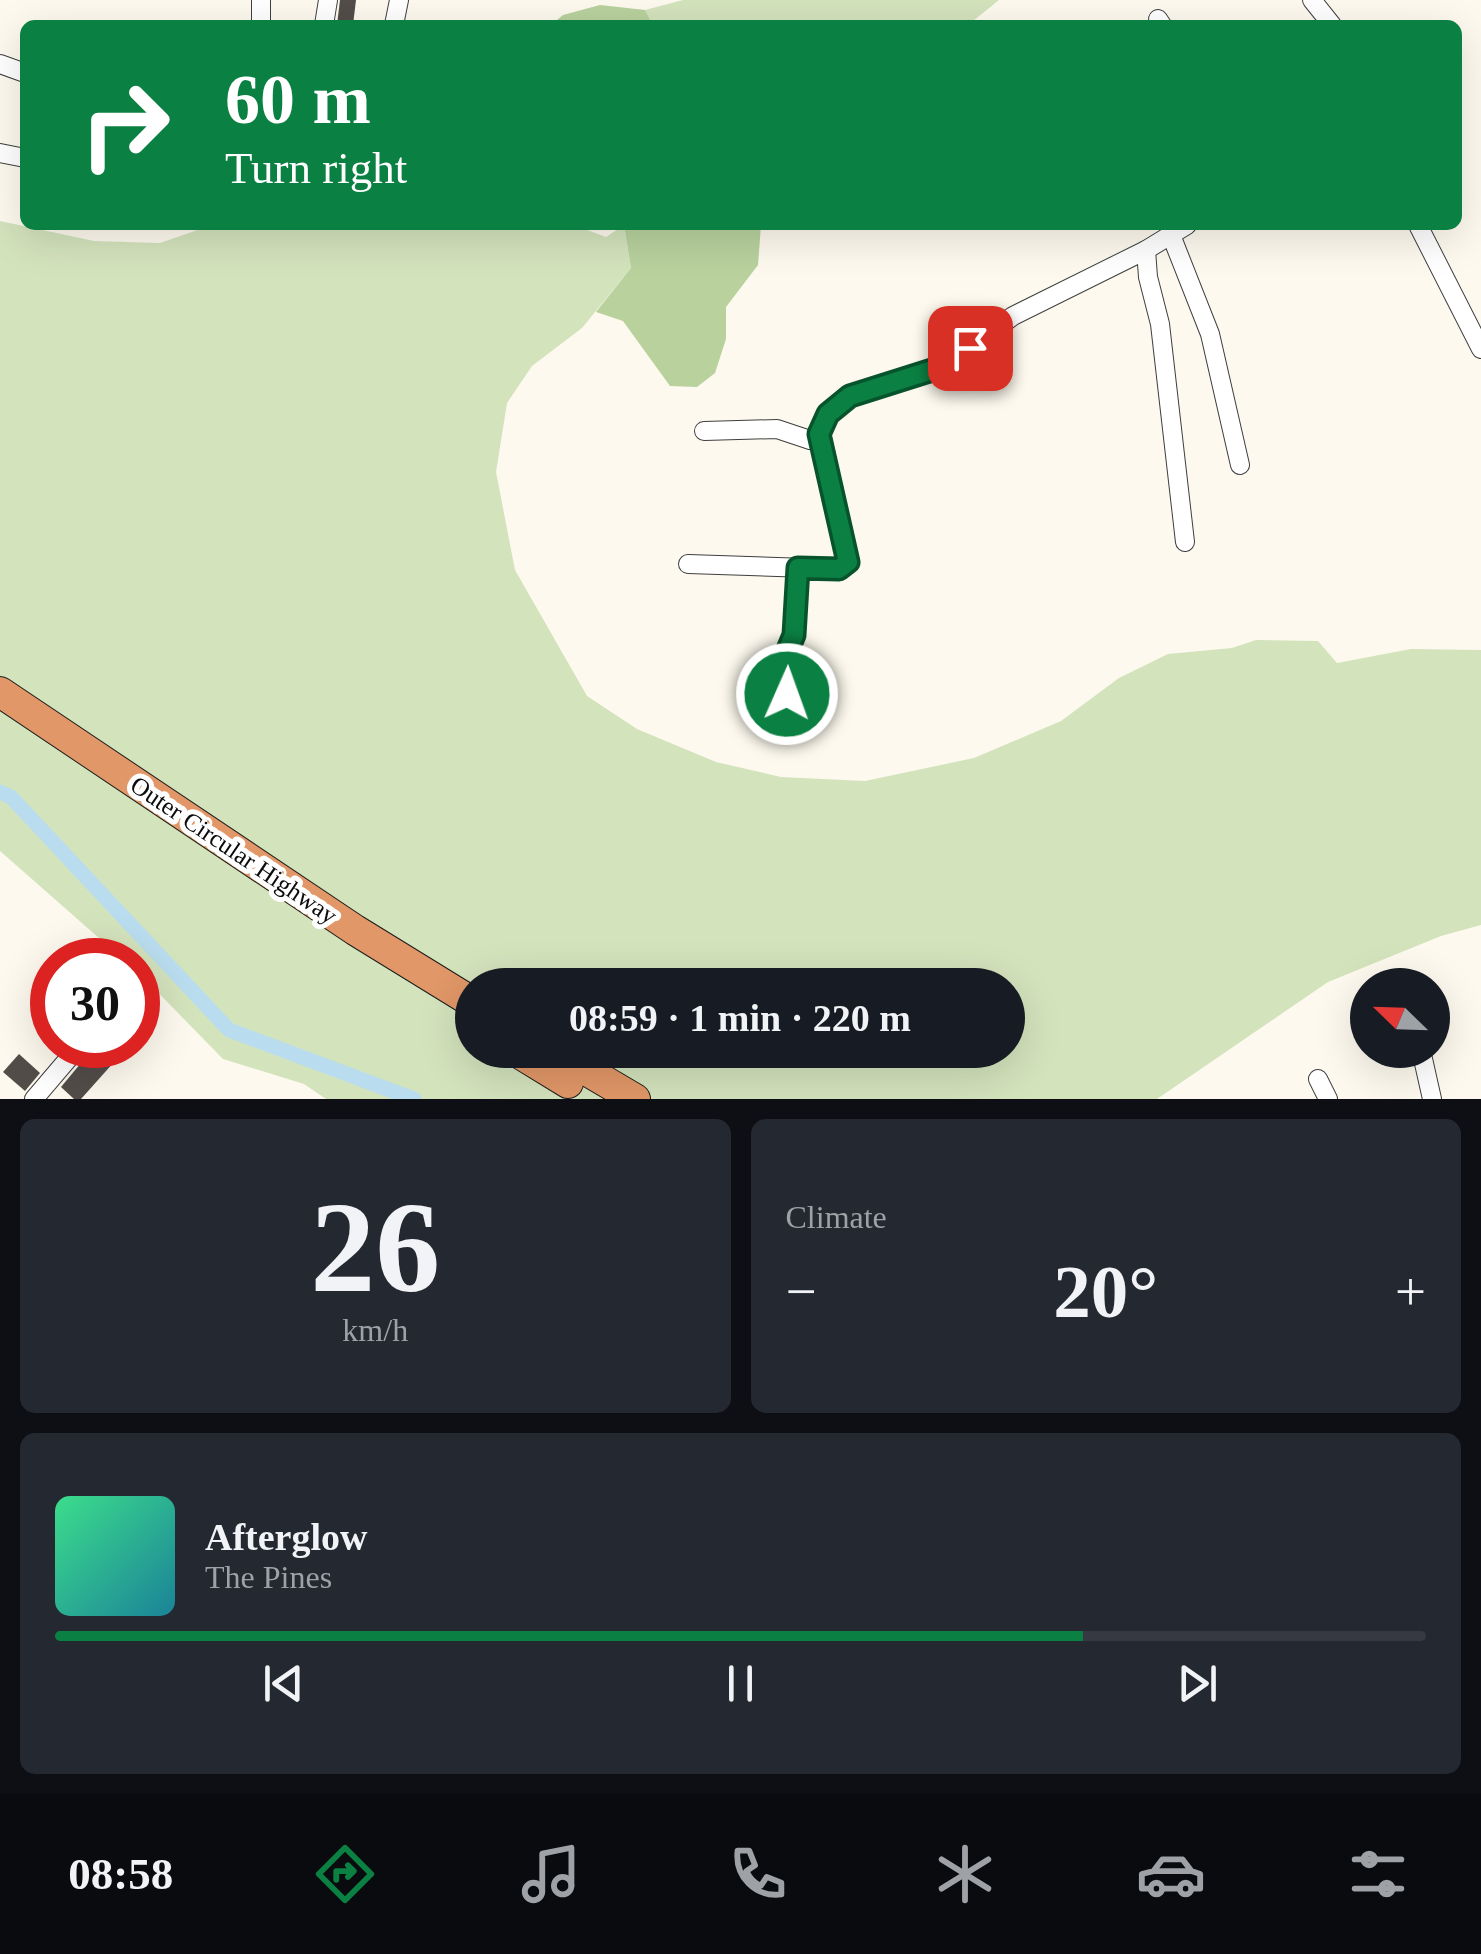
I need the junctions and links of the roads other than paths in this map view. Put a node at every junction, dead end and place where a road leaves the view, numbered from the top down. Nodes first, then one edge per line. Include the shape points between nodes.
1 (1312, 0) edge
2 (1328, 20) edge
3 (1179, 230) edge
4 (1421, 230) edge
5 (1146, 250) junction
6 (1481, 348) edge
7 (704, 431) dead end
8 (819, 434) junction
9 (1240, 466) dead end
10 (1185, 542) dead end
11 (688, 564) dead end
12 (798, 568) junction
13 (0, 692) edge
14 (796, 712) dead end
15 (0, 716) edge
16 (455, 992) edge
17 (455, 1014) edge
18 (60, 1068) edge
19 (544, 1068) edge
20 (583, 1068) edge
21 (1424, 1068) edge
22 (1318, 1079) dead end
23 (34, 1099) edge
24 (596, 1099) edge
25 (636, 1099) edge
26 (1328, 1099) edge
27 (1432, 1099) edge

1 - 2 street
3 - 5 street
3 - 9 street
4 - 6 street
5 - 8 street via 1013,316 948,365 850,396 828,414
5 - 10 street
7 - 8 street via 777,429 810,440
8 - 12 street via 848,562 839,569
11 - 12 street
12 - 14 street via 794,635 777,676
13 - 16 highway, Outer Circular Highway
15 - 17 highway, Outer Circular Highway
18 - 23 street
19 - 24 highway
20 - 25 highway
21 - 27 street
22 - 26 street

